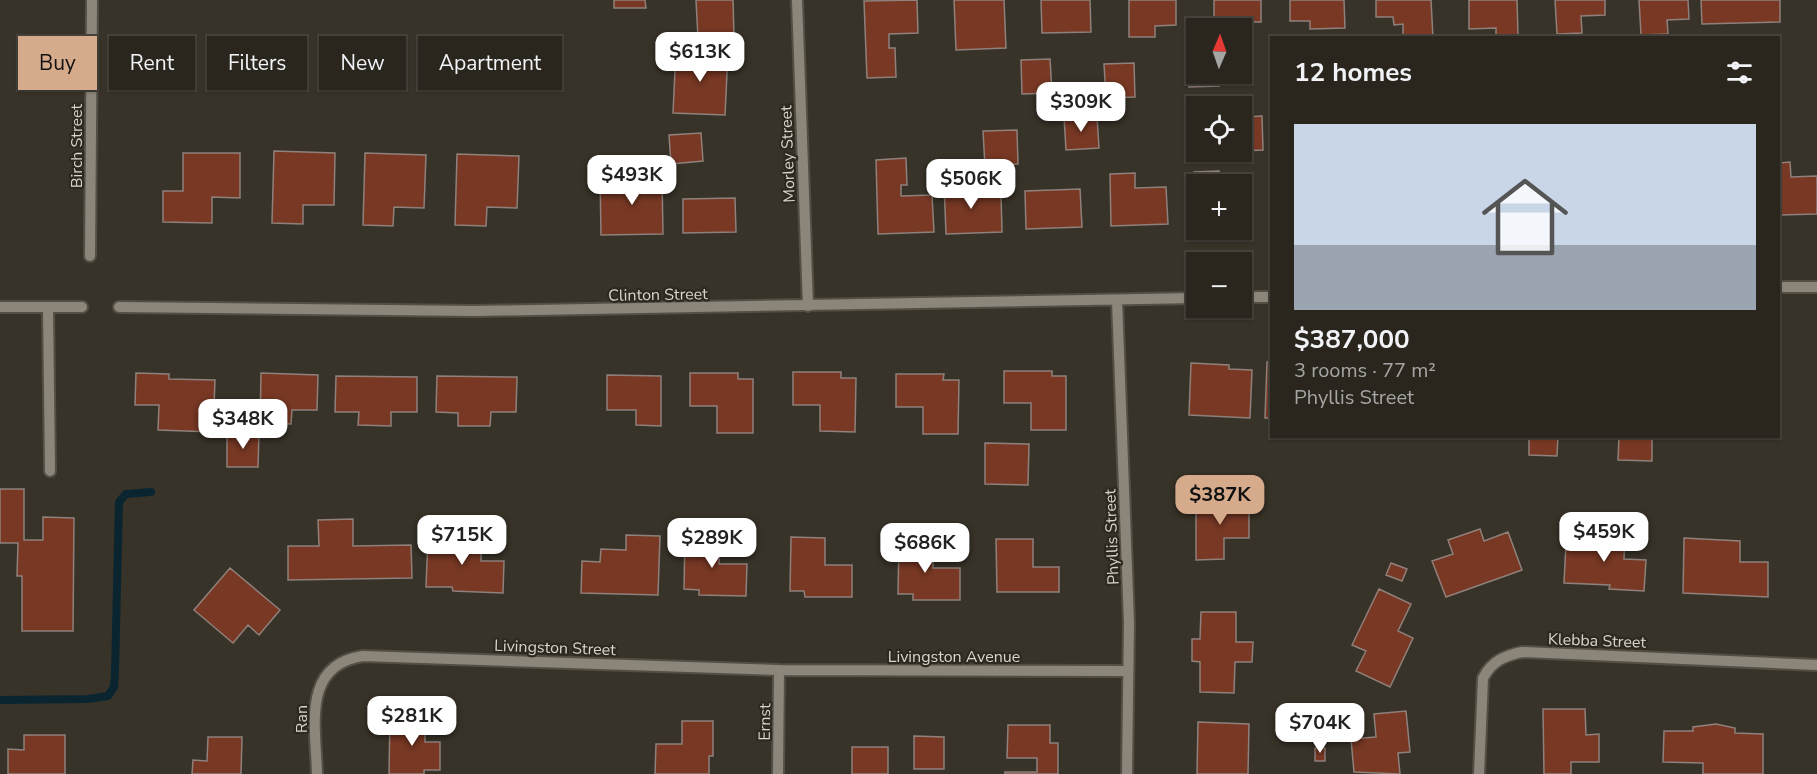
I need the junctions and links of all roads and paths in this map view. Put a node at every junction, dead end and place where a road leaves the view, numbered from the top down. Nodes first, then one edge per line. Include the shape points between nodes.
1 (92, 0) edge
2 (797, 0) edge
3 (90, 256) dead end
4 (1780, 287) edge
5 (1817, 287) edge
6 (1252, 297) edge
7 (1270, 297) edge
8 (1186, 298) edge
9 (1117, 300) junction
10 (808, 306) junction
11 (0, 307) edge
12 (48, 307) junction
13 (82, 307) dead end
14 (119, 307) dead end
15 (50, 471) dead end
16 (1817, 664) edge
17 (332, 669) joint
18 (779, 670) junction
19 (1128, 672) junction
20 (317, 774) edge
21 (778, 774) edge
22 (1127, 774) edge
23 (1479, 774) edge

1 - 3 street, Birch Street
2 - 10 street, Morley Street
4 - 5 street
6 - 7 street
8 - 9 street, Clinton Street
9 - 10 street, Clinton Street
9 - 19 street, Phyllis Street
10 - 14 street, Clinton Street via 475,311
11 - 12 street
12 - 13 street
12 - 15 street
16 - 23 street, Klebba Street via 1522,652 1505,656 1490,665 1483,678
17 - 18 street, Livingston Street via 363,656
17 - 20 street, Ran via 319,686 316,702
18 - 19 street, Livingston Avenue
18 - 21 street, Ernst
19 - 22 street, Phyllis Street

